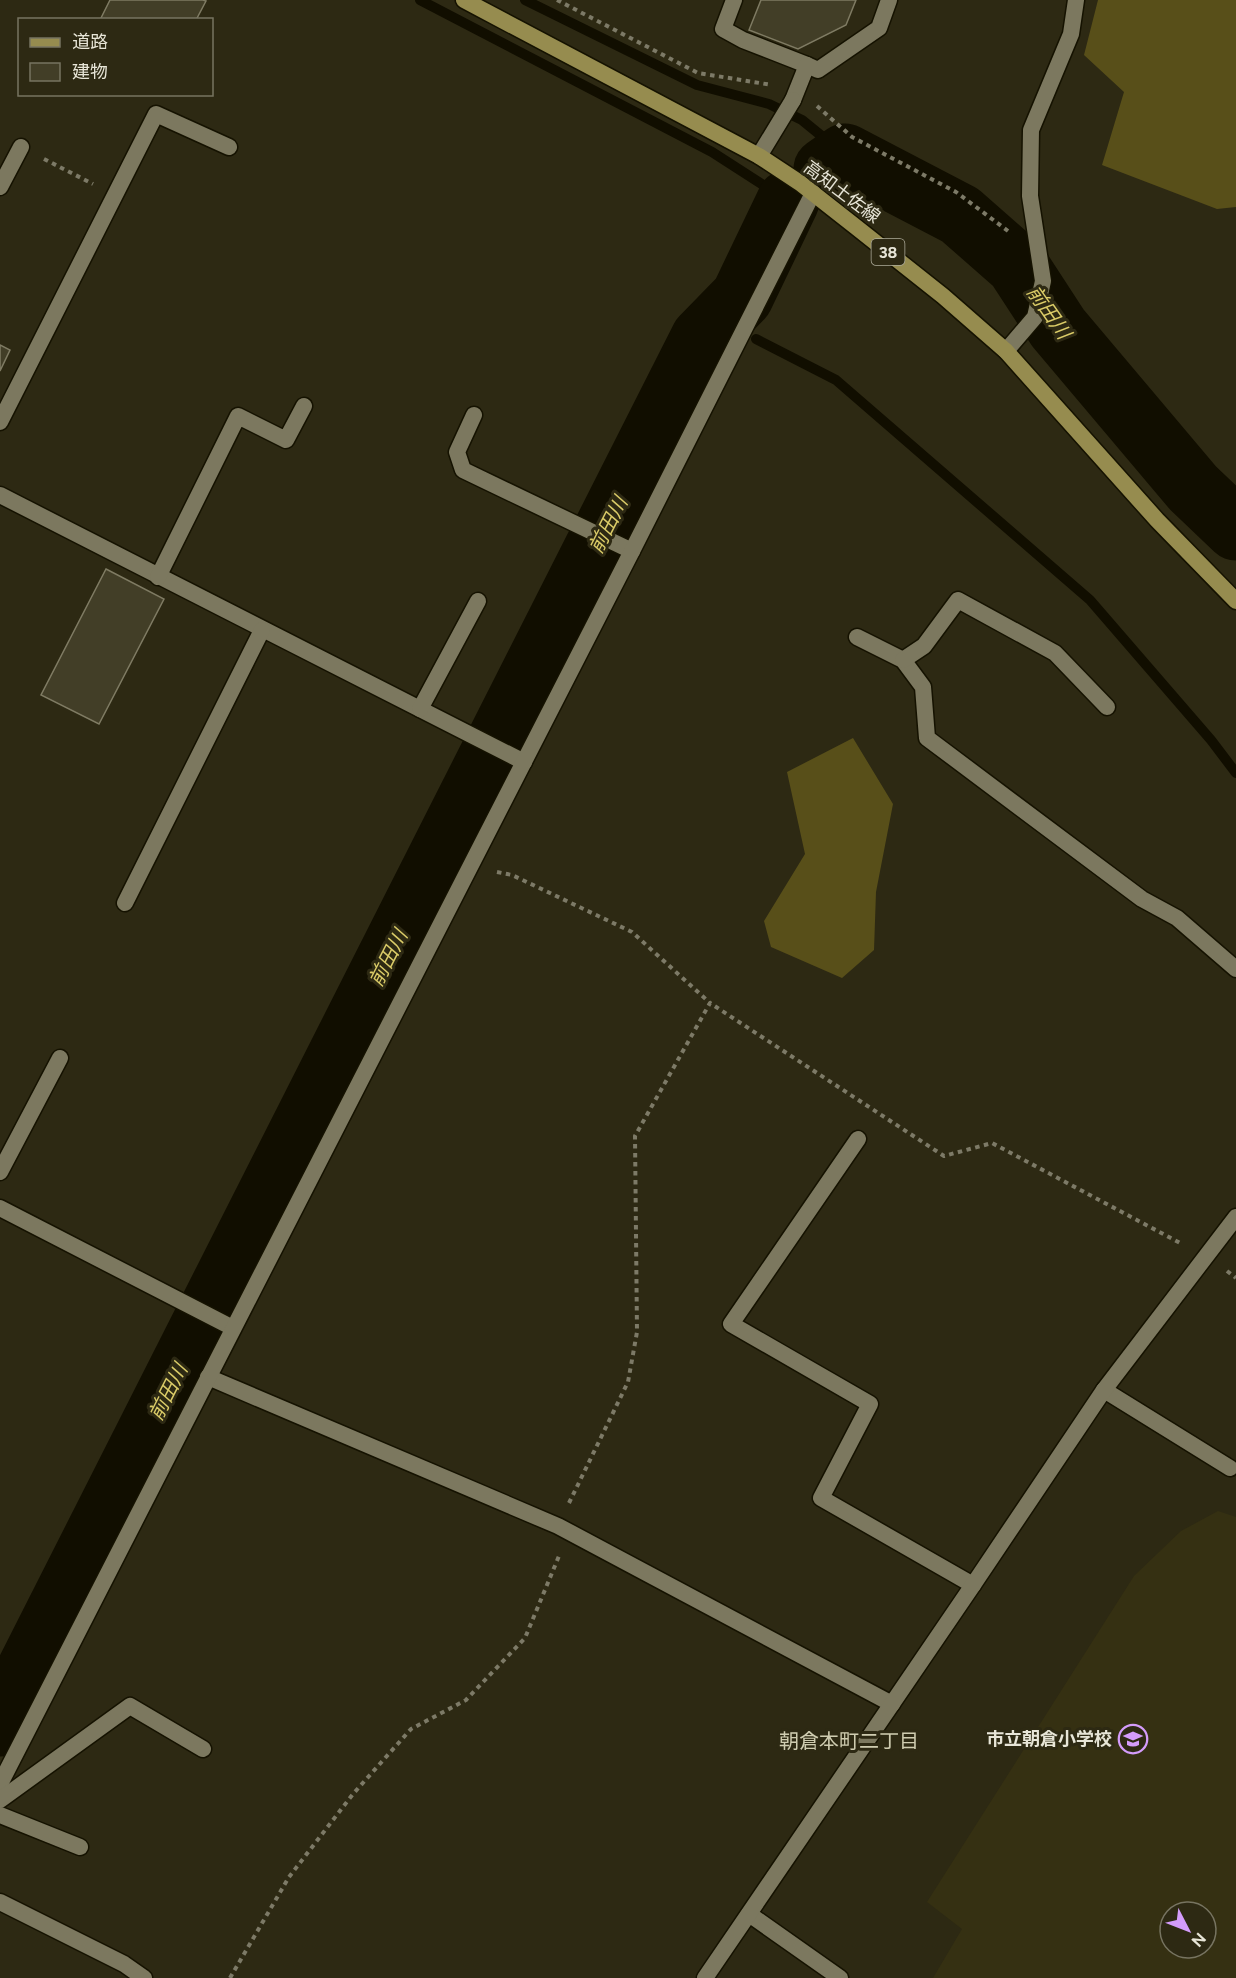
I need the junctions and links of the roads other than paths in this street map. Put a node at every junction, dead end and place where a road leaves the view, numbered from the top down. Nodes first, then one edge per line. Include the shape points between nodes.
1 (464, 0) edge
2 (734, 0) edge
3 (889, 0) edge
4 (1076, 0) edge
5 (807, 65) junction
6 (21, 147) road end
7 (229, 147) dead end
8 (759, 156) junction
9 (0, 187) edge
10 (813, 193) junction
11 (1006, 351) junction
12 (304, 406) dead end
13 (474, 415) dead end
14 (0, 422) edge
15 (0, 495) edge
16 (625, 548) junction
17 (158, 577) junction
18 (478, 601) dead end
19 (1236, 601) edge
20 (262, 630) junction
21 (856, 637) dead end
22 (903, 660) junction
23 (1107, 707) dead end
24 (420, 709) junction
25 (524, 762) junction
26 (125, 903) dead end
27 (1236, 969) edge
28 (60, 1058) dead end
29 (858, 1139) dead end
30 (0, 1172) edge
31 (0, 1208) edge
32 (1236, 1217) edge
33 (227, 1325) junction
34 (208, 1377) junction
35 (1104, 1390) junction
36 (1230, 1468) dead end
37 (973, 1585) junction
38 (892, 1704) junction
39 (203, 1749) dead end
40 (0, 1784) edge
41 (0, 1800) edge
42 (0, 1815) edge
43 (80, 1846) dead end
44 (0, 1902) edge
45 (749, 1914) junction
46 (144, 1978) edge
47 (705, 1978) edge
48 (840, 1978) edge

1 - 8 main road, 高知土佐線 / 38
2 - 5 street via 723,29
3 - 5 street via 879,28 818,70
4 - 11 street via 1071,34 1031,130 1030,196 1042,274 1035,317
5 - 8 street via 795,95
6 - 9 street
7 - 14 street via 156,114
8 - 10 main road, 高知土佐線 / 38
10 - 11 main road, 高知土佐線 / 38
10 - 16 street
11 - 19 main road, 高知土佐線 / 38 via 1157,520
12 - 17 street via 286,440 238,416
13 - 16 street via 457,452 463,470
15 - 17 street
16 - 25 street
17 - 20 street
18 - 24 street
20 - 24 street
20 - 26 street
21 - 22 street
22 - 23 street via 924,646 958,600 1055,653
22 - 27 street via 923,687 927,738 1142,899 1177,918
24 - 25 street
25 - 33 street
28 - 30 street
29 - 37 street via 731,1324 870,1404 821,1498
31 - 33 street
32 - 35 street
33 - 34 street
34 - 38 street via 547,1522
34 - 40 street
35 - 36 street
35 - 37 street
37 - 38 street
38 - 45 street
39 - 41 street via 130,1706
42 - 43 street
44 - 46 street
45 - 47 street
45 - 48 street

